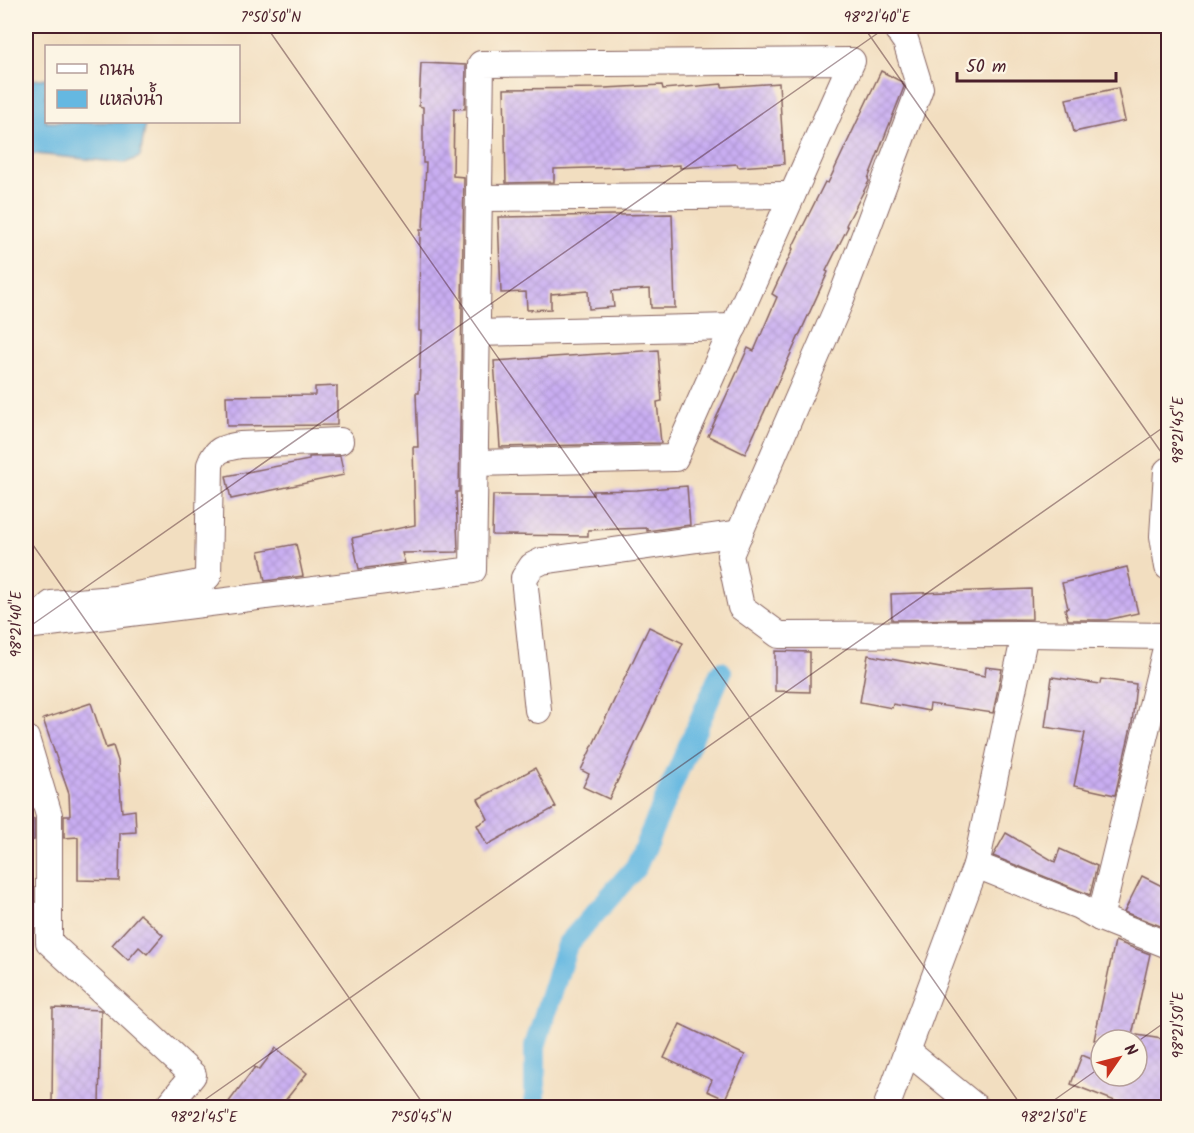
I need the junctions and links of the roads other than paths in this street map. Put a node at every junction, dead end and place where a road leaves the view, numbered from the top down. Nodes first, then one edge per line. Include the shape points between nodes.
1 (895, 26) edge
2 (792, 195) junction
3 (479, 198) junction
4 (734, 327) junction
5 (477, 333) junction
6 (340, 441) dead end
7 (475, 463) junction
8 (1167, 471) dead end
9 (740, 532) junction
10 (1168, 567) edge
11 (27, 626) edge
12 (1025, 634) junction
13 (1168, 638) edge
14 (538, 710) dead end
15 (26, 738) edge
16 (976, 865) junction
17 (1100, 918) junction
18 (1168, 945) edge
19 (907, 1051) junction
20 (166, 1107) edge
21 (886, 1107) edge
22 (977, 1107) edge

1 - 9 street via 906,42 920,88 839,304
2 - 3 street
2 - 3 street via 852,61 481,64
2 - 4 street
3 - 5 street
4 - 5 street
4 - 7 street via 675,458
5 - 7 street
6 - 11 street via 240,445 217,452 210,465 207,579 115,599 51,603
7 - 11 street via 473,570
8 - 10 street via 1163,536
9 - 12 street via 730,555 741,608 779,635
9 - 14 street via 542,561 532,566 524,578
12 - 13 street
12 - 16 street
13 - 17 street
15 - 20 street via 49,815 49,942 193,1075
16 - 17 street
16 - 19 street
17 - 18 street
19 - 21 street
19 - 22 street

